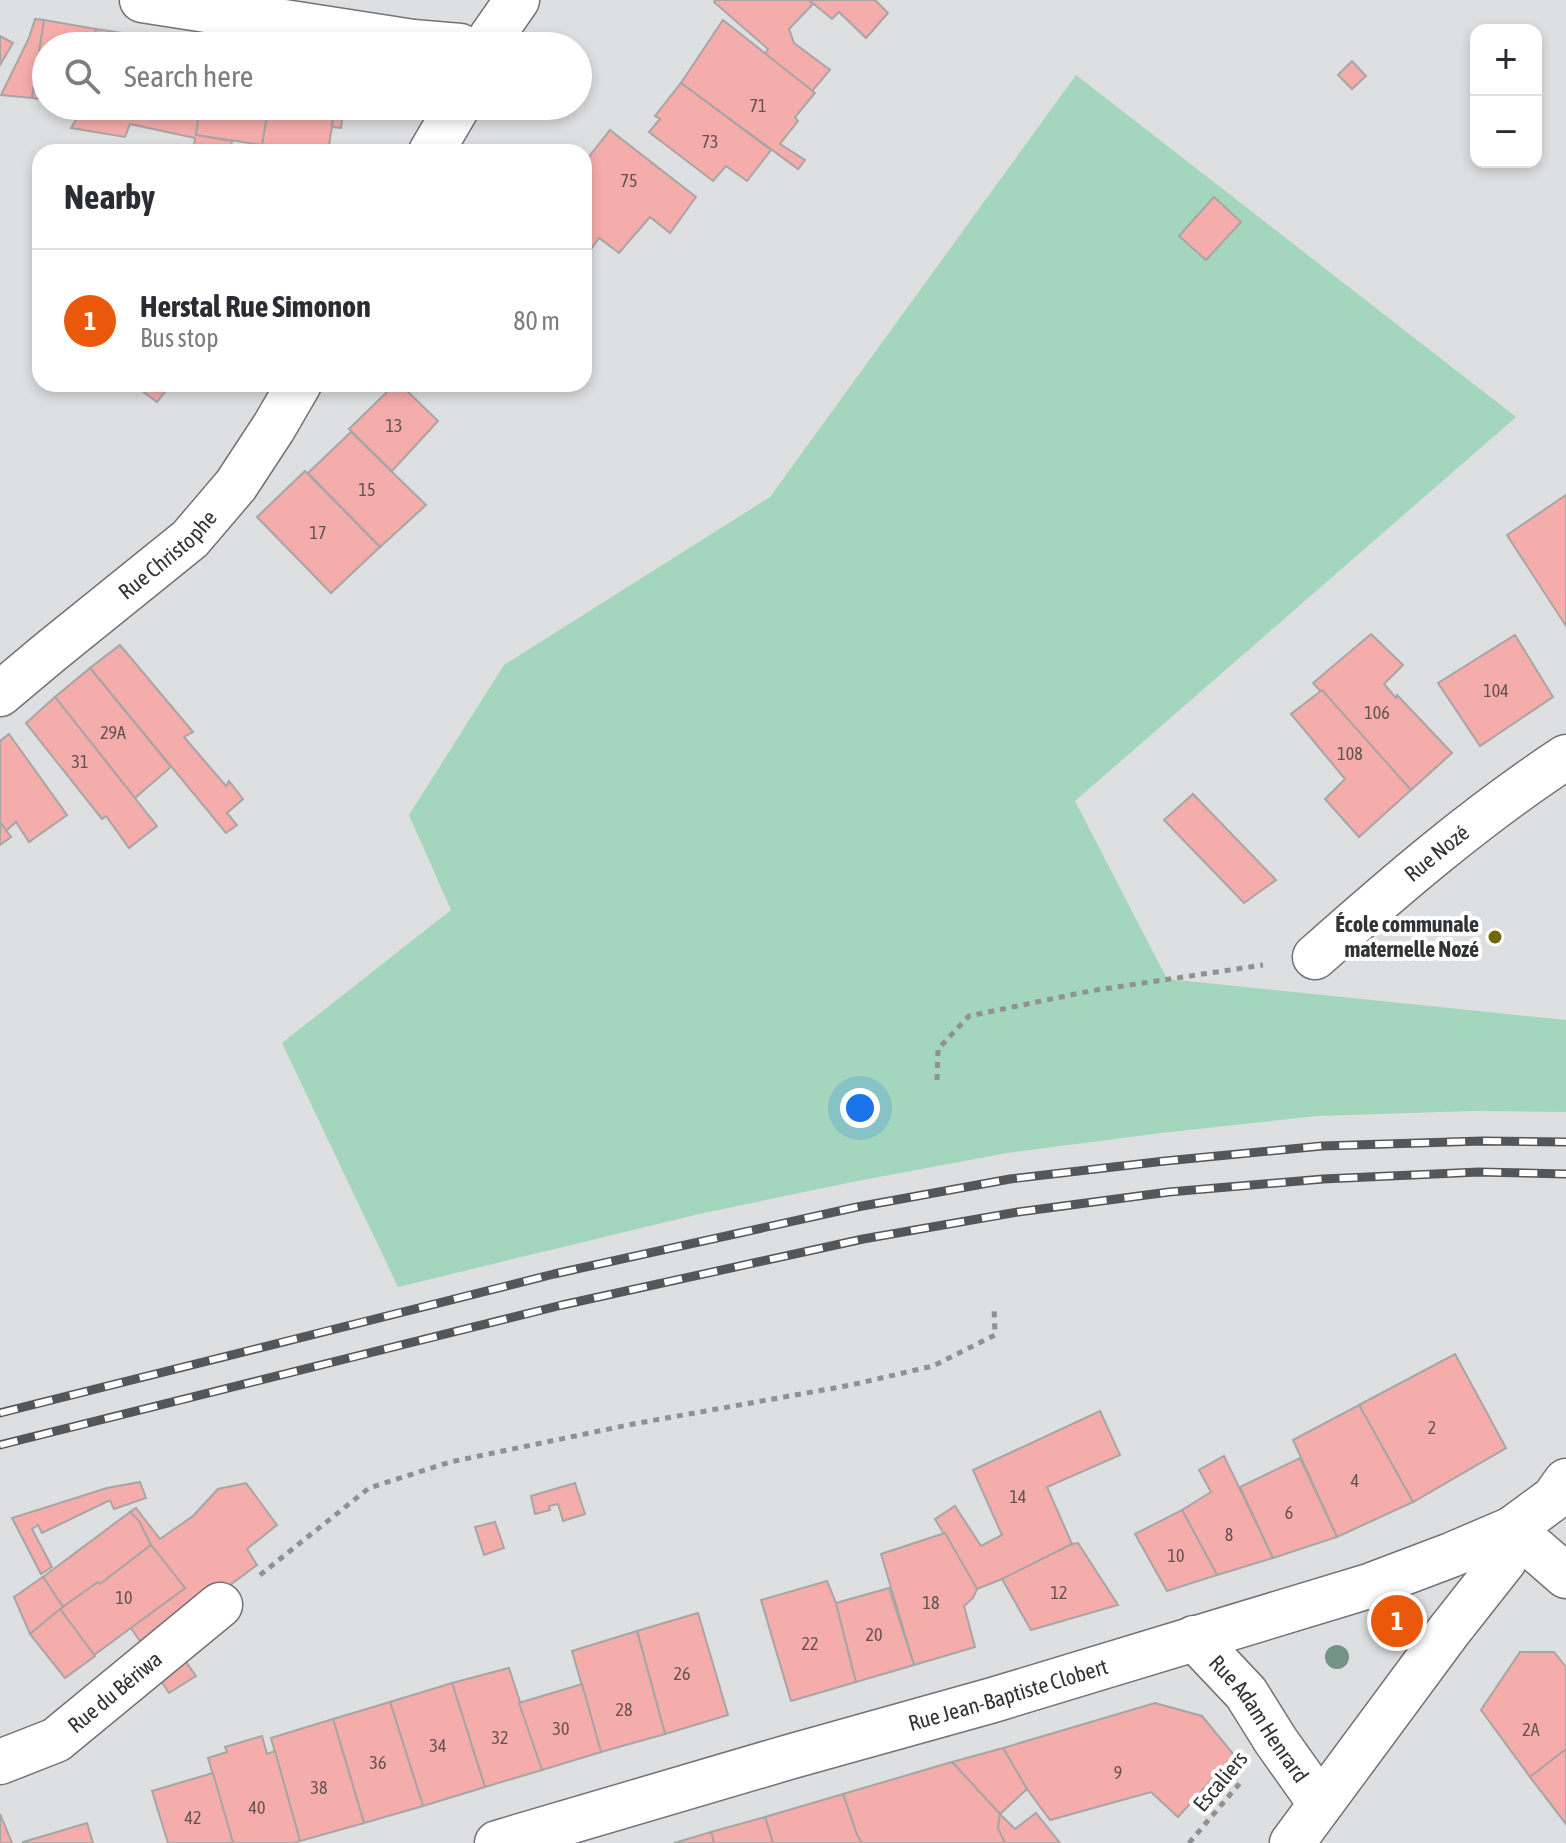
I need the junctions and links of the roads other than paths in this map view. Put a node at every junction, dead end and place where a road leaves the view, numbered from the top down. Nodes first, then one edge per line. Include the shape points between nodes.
1 (142, 0) edge
2 (517, 0) edge
3 (348, 32) edge
4 (495, 32) edge
5 (450, 120) edge
6 (436, 144) edge
7 (294, 392) edge
8 (0, 694) edge
9 (1566, 757) edge
10 (1315, 957) road end
11 (1566, 1481) edge
12 (1512, 1529) junction
13 (1566, 1576) edge
14 (220, 1605) road end
15 (1194, 1638) junction
16 (0, 1762) edge
17 (1320, 1803) junction
18 (497, 1843) edge
19 (1292, 1843) edge

1 - 3 street
2 - 4 street
5 - 6 street
7 - 8 street, Rue Christophe via 236,485 190,539
9 - 10 street, Rue Nozé via 1428,858
11 - 12 street, Rue Jean-Baptiste Clobert via 1554,1498
12 - 13 street
12 - 15 street, Rue Jean-Baptiste Clobert via 1369,1586
12 - 17 street, Rue Adam Henrard via 1504,1561
14 - 16 street, Rue du Bériwa via 56,1740
15 - 17 street, Rue Adam Henrard via 1246,1693
15 - 18 street, Rue Jean-Baptiste Clobert
17 - 19 street, Rue Adam Henrard

